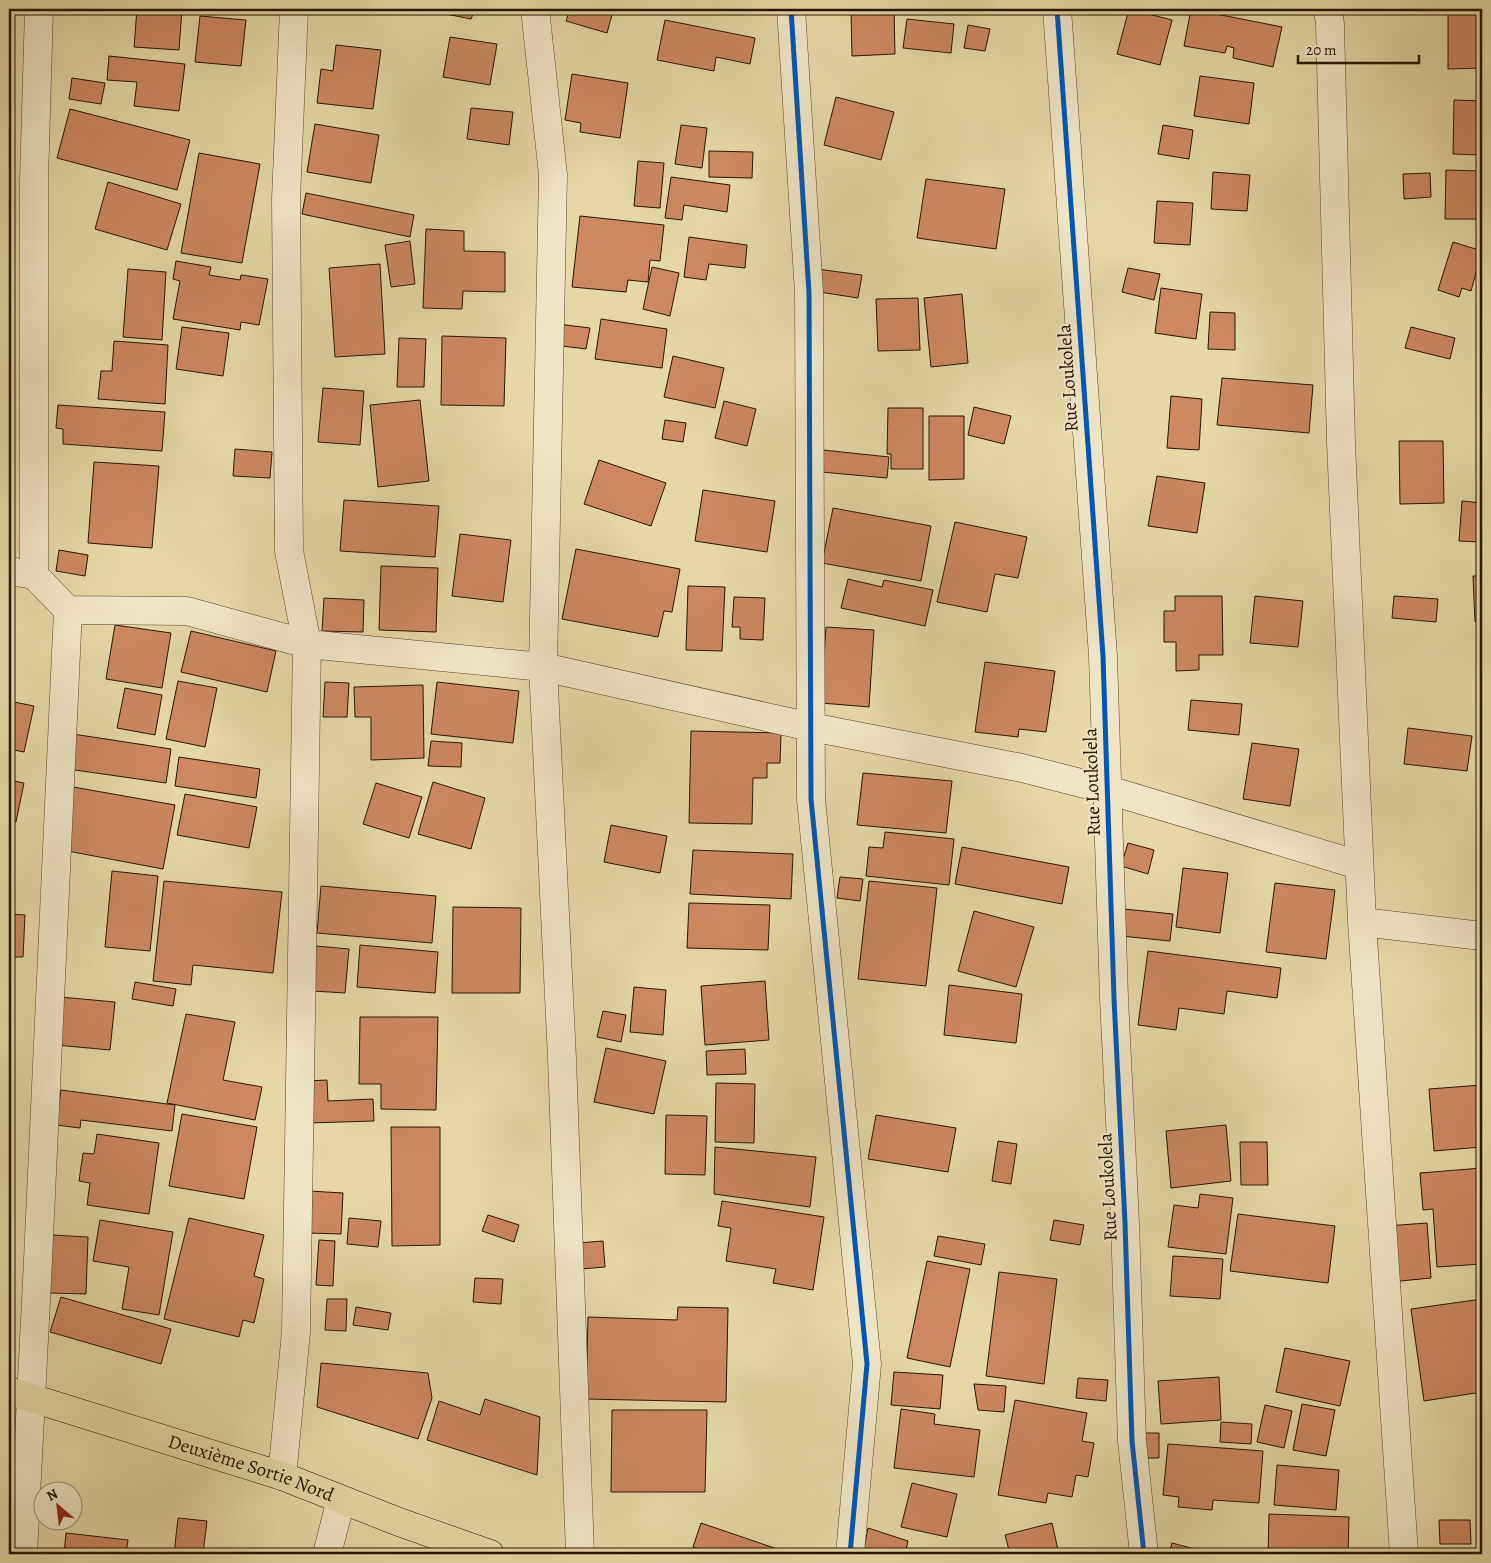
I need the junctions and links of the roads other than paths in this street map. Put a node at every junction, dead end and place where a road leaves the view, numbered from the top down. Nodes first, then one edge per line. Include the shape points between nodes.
1 (39, 9) edge
2 (294, 9) edge
3 (535, 9) edge
4 (792, 9) edge
5 (1057, 9) edge
6 (1328, 9) edge
7 (22, 573) edge
8 (68, 610) junction
9 (307, 644) junction
10 (543, 667) junction
11 (811, 727) junction
12 (1108, 790) junction
13 (1360, 865) junction
14 (1362, 922) junction
15 (1482, 936) edge
16 (20, 1394) edge
17 (282, 1476) junction
18 (341, 1500) junction
19 (23, 1554) edge
20 (328, 1554) edge
21 (490, 1554) edge
22 (580, 1554) edge
23 (850, 1554) edge
24 (1144, 1554) edge
25 (1404, 1554) edge

1 - 7 street
2 - 9 street via 286,199 289,551
3 - 10 street via 553,175
4 - 11 street via 809,292
5 - 12 street, Rue Loukolela via 1103,656
6 - 13 street via 1340,432
7 - 8 street
8 - 9 street via 187,611
8 - 16 street via 38,1271
9 - 10 street
9 - 17 street via 296,1332
10 - 11 street
10 - 22 street via 562,1058
11 - 12 street via 1022,768
11 - 23 street via 811,799 866,1364
12 - 13 street
12 - 24 street, Rue Loukolela via 1132,1441
13 - 14 street
14 - 15 street
14 - 25 street
16 - 17 main road, Deuxième Sortie Nord
16 - 19 street
17 - 18 main road, Deuxième Sortie Nord
18 - 20 street
18 - 21 main road, Deuxième Sortie Nord

